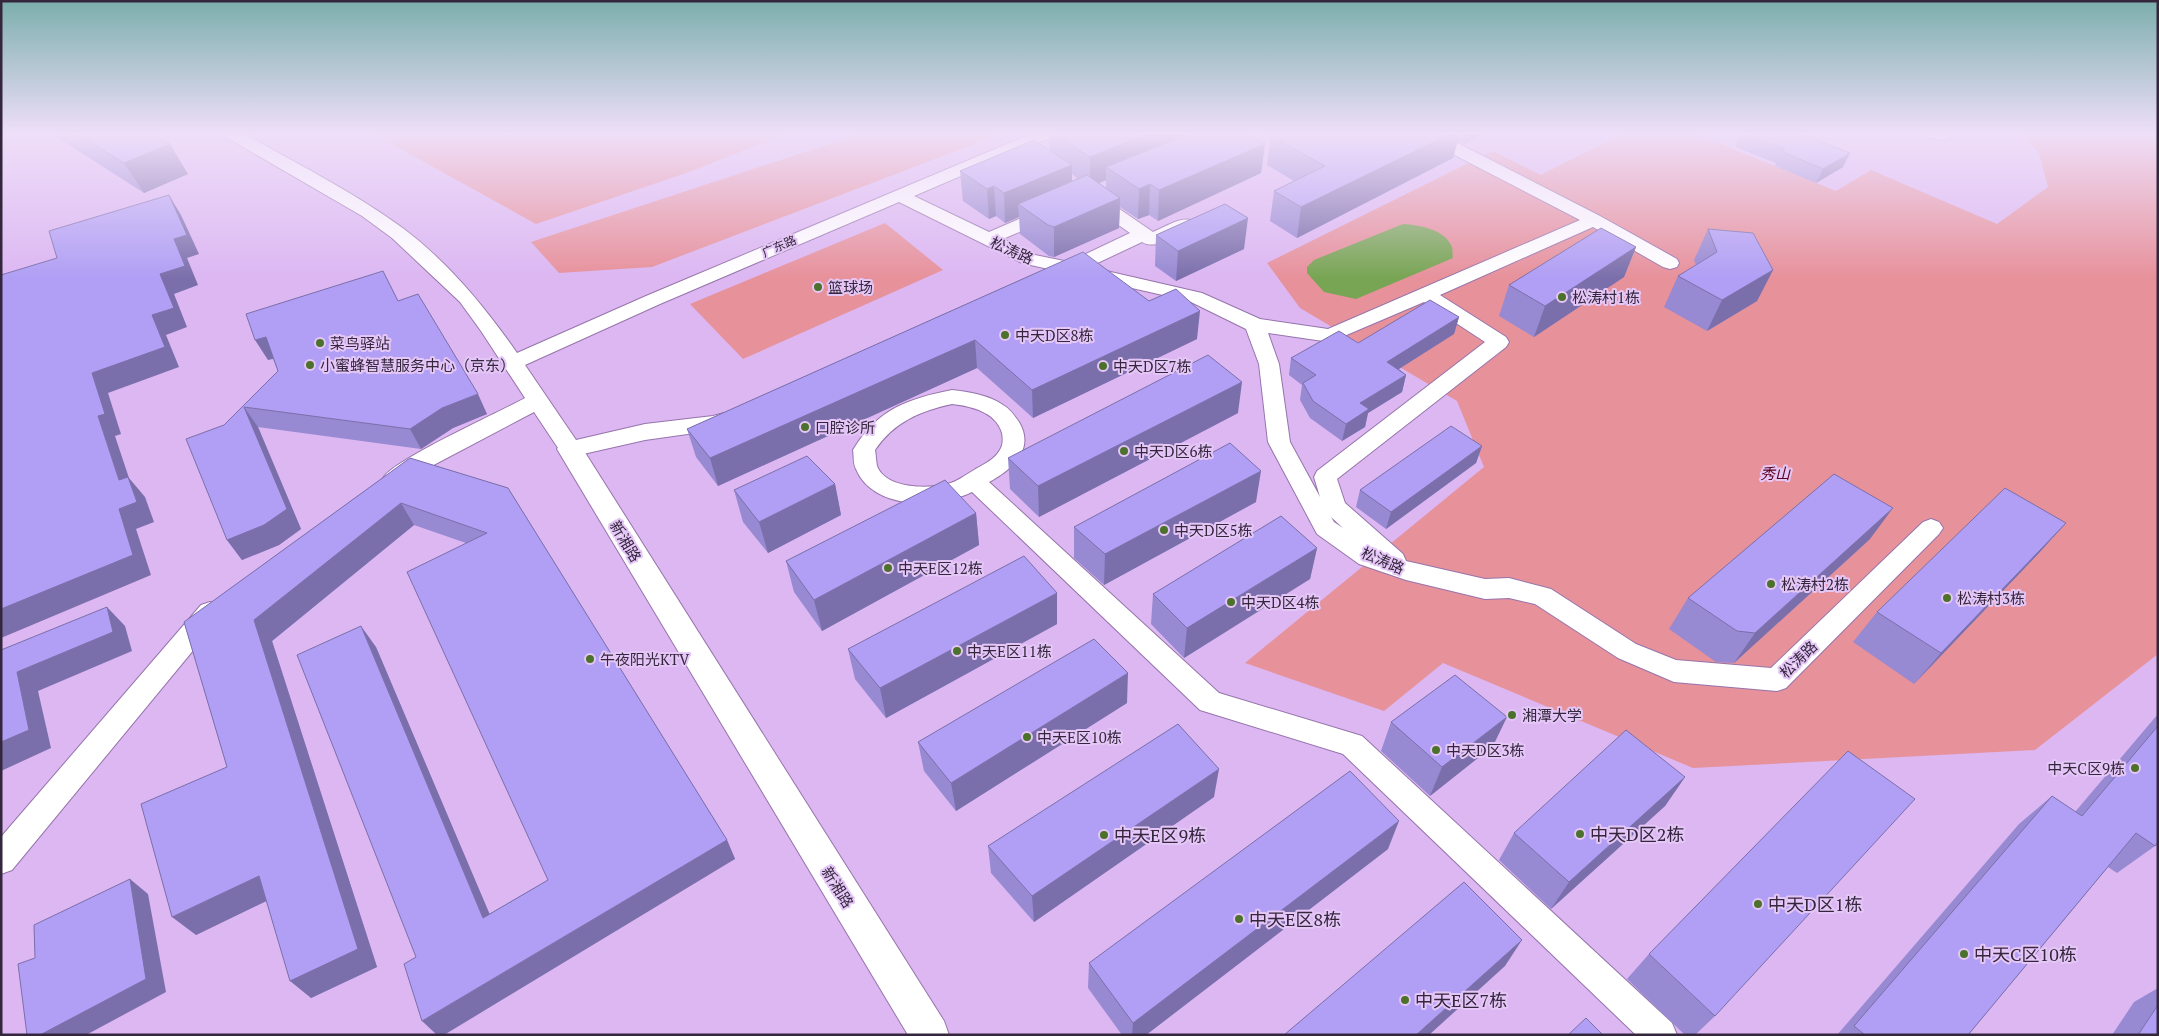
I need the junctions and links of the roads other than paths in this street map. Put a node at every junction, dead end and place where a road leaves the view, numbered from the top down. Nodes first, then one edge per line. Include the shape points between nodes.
1 (315, 181) edge
2 (932, 181) edge
3 (1519, 181) edge
4 (1106, 188) edge
5 (899, 195) junction
6 (1061, 208) edge
7 (1202, 217) edge
8 (1594, 220) junction
9 (1143, 234) junction
10 (988, 239) junction
11 (1670, 263) dead end
12 (1054, 278) junction
13 (1425, 294) junction
14 (1255, 325) junction
15 (512, 363) junction
16 (538, 401) junction
17 (743, 412) edge
18 (570, 449) junction
19 (974, 480) junction
20 (377, 491) edge
21 (1931, 528) dead end
22 (1406, 571) junction
23 (226, 597) edge
24 (1, 860) edge
25 (930, 1035) edge
26 (1660, 1035) edge

1 - 15 street, 新湘路 via 399,234 467,298
2 - 5 street, 广东路
3 - 8 street
4 - 9 street via 1083,195
5 - 10 street, 松涛路
5 - 15 street, 广东路
6 - 10 street
7 - 9 street via 1152,240
8 - 11 street
8 - 13 street
9 - 12 street
10 - 12 street, 松涛路 via 1029,259
12 - 14 street, 松涛路 via 1195,297
13 - 14 street via 1330,336
13 - 22 street via 1500,342 1325,477 1335,507
14 - 22 street, 松涛路 via 1269,364 1279,442 1325,528 1368,557
15 - 16 street, 新湘路
16 - 18 street, 新湘路
16 - 20 street via 418,463
17 - 18 street via 716,423 646,432
18 - 25 main road, 新湘路
19 - 19 street via 1005,460 1013,448 1014,432 1005,418 989,406 970,399 952,397 907,409 888,419 864,450 867,468 879,483 902,493 952,492
19 - 26 street via 1210,702 1352,745
21 - 22 street, 松涛路 via 1777,680 1674,671 1627,651 1542,596 1509,588 1485,589
23 - 24 street via 218,602 113,724

